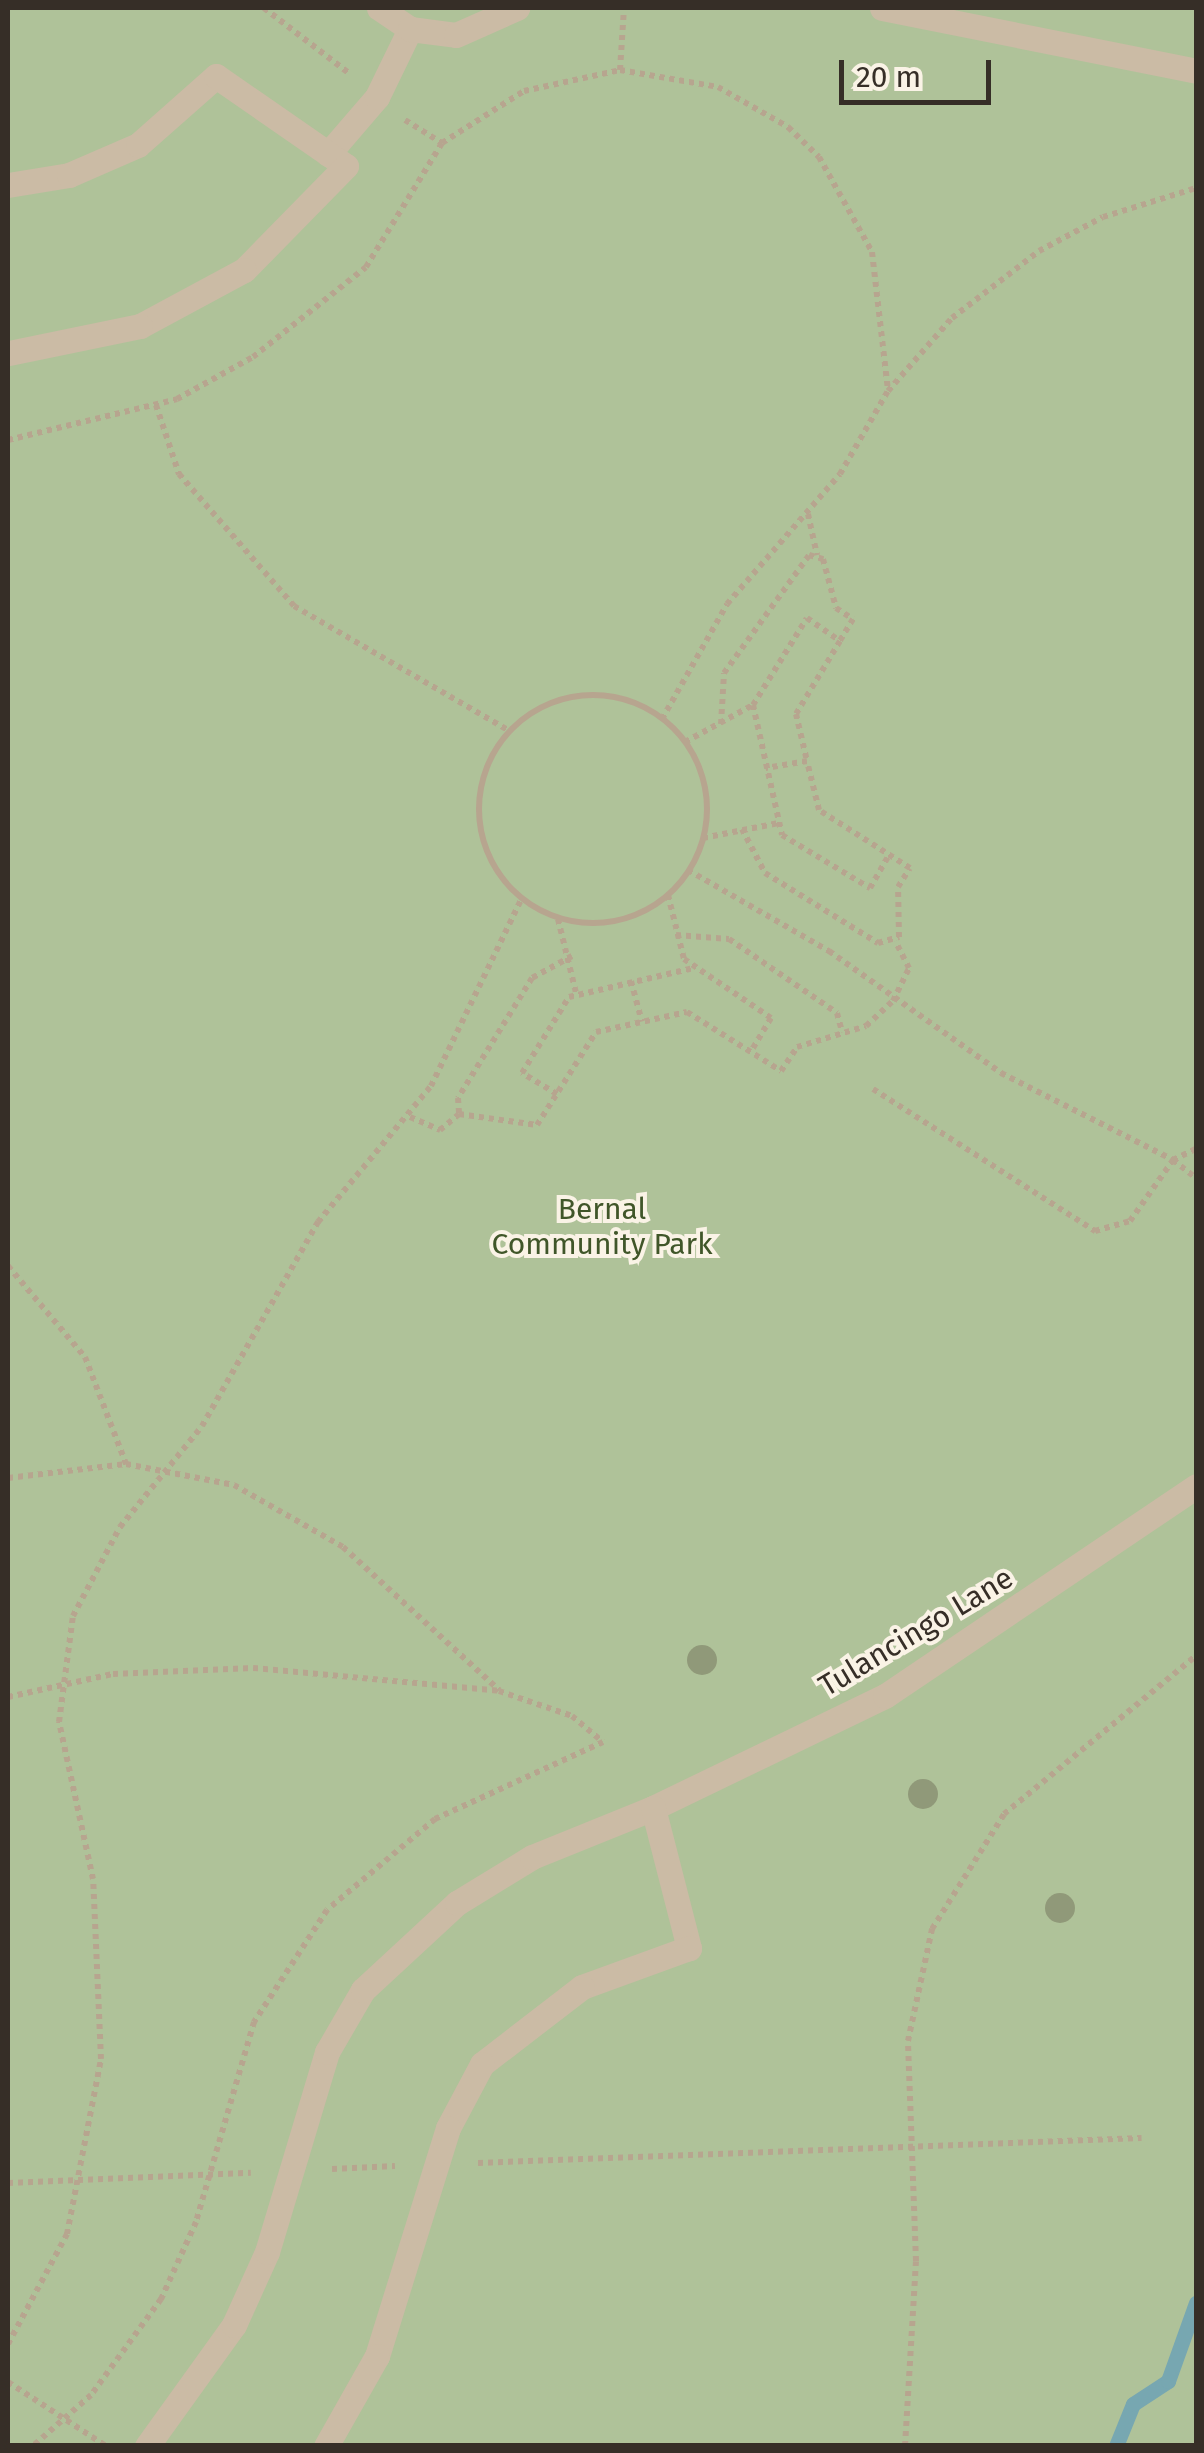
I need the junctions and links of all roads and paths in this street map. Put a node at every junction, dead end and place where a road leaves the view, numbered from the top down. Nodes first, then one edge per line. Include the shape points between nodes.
1 (379, 8) edge
2 (518, 8) edge
3 (624, 8) edge
4 (882, 8) edge
5 (410, 28) junction
6 (620, 70) junction
7 (1196, 71) edge
8 (328, 154) junction
9 (8, 185) edge
10 (1196, 188) edge
11 (8, 353) edge
12 (888, 391) junction
13 (156, 405) junction
14 (8, 440) edge
15 (808, 514) junction
16 (816, 555) junction
17 (840, 640) junction
18 (753, 705) junction
19 (662, 719) junction
20 (721, 724) junction
21 (511, 731) junction
22 (685, 742) junction
23 (807, 761) junction
24 (766, 768) junction
25 (779, 823) junction
26 (742, 828) junction
27 (704, 838) junction
28 (890, 855) junction
29 (688, 870) junction
30 (668, 895) junction
31 (522, 898) junction
32 (558, 918) junction
33 (676, 935) junction
34 (896, 940) junction
35 (572, 956) junction
36 (694, 968) junction
37 (631, 981) junction
38 (576, 993) junction
39 (893, 1001) junction
40 (642, 1022) junction
41 (842, 1032) junction
42 (751, 1051) junction
43 (873, 1089) dead end
44 (557, 1094) junction
45 (459, 1114) junction
46 (410, 1117) junction
47 (1196, 1149) edge
48 (1173, 1160) junction
49 (1196, 1178) edge
50 (8, 1266) edge
51 (126, 1464) junction
52 (170, 1468) junction
53 (8, 1478) edge
54 (1196, 1486) edge
55 (1196, 1656) edge
56 (58, 1682) junction
57 (500, 1691) junction
58 (8, 1697) edge
59 (603, 1742) dead end
60 (653, 1808) junction
61 (1142, 2138) dead end
62 (912, 2147) junction
63 (467, 2164) dead end
64 (410, 2166) dead end
65 (321, 2170) dead end
66 (265, 2172) dead end
67 (82, 2180) junction
68 (8, 2184) edge
69 (8, 2344) edge
70 (8, 2382) edge
71 (106, 2446) edge
72 (148, 2446) edge
73 (326, 2446) edge
74 (905, 2446) edge

1 - 5 street
2 - 5 street via 456,35
3 - 6 path
4 - 7 street
5 - 8 street via 377,97
6 - 12 path via 718,88 788,127 819,158 872,252
6 - 13 path via 567,76 482,112 442,144 386,240 348,285 254,357
8 - 9 street via 216,76 138,145 69,174
8 - 11 street via 346,166 244,270 140,326
10 - 12 path via 1102,217 1038,250 952,318
12 - 15 path
13 - 14 path
13 - 21 path via 179,474 294,606
15 - 16 path
15 - 19 path via 727,604
16 - 17 path via 836,608 852,620
16 - 20 path via 794,568 734,655 719,692
17 - 18 path via 807,618
17 - 23 path via 796,714
18 - 20 path
18 - 24 path
19 - 21 path via 636,704 581,696 553,700
19 - 22 path
20 - 22 path
21 - 31 path via 486,770 478,820 489,859
22 - 27 path via 706,788
23 - 24 path
23 - 28 path via 818,810
24 - 25 path
25 - 26 path
25 - 28 path via 782,835 870,888
26 - 27 path
26 - 34 path via 765,873 878,943
27 - 29 path
28 - 34 path via 910,868 898,887 904,923
29 - 30 path
29 - 39 path via 829,951
30 - 32 path via 614,923
30 - 33 path
31 - 32 path
31 - 46 path
32 - 35 path
33 - 36 path
33 - 41 path via 729,939 837,1013
34 - 39 path via 908,968
35 - 38 path
35 - 45 path via 532,978 458,1098
36 - 37 path
36 - 42 path via 771,1018
37 - 38 path
37 - 40 path
38 - 44 path via 522,1073
39 - 41 path via 866,1026
39 - 48 path via 1000,1073
40 - 42 path via 687,1012
40 - 44 path via 596,1032
41 - 42 path via 797,1046 782,1071
43 - 48 path via 1096,1231 1130,1221
44 - 45 path via 538,1125
45 - 46 path via 440,1130
46 - 52 path via 318,1222
47 - 48 path
48 - 49 path
50 - 51 path via 85,1357
51 - 52 path
51 - 53 path
52 - 56 path via 101,1556 73,1616
52 - 57 path via 276,1504 343,1548
54 - 60 street, Tulancingo Lane via 885,1696
55 - 62 path via 1004,1814 932,1930 908,2041
56 - 57 path via 252,1668
56 - 58 path
56 - 67 path via 104,1966
57 - 59 path via 572,1716
60 - 72 street, Tulancingo Lane via 532,1857 457,1903 363,1990 327,2052 268,2252 234,2326
60 - 73 street via 689,1948 582,1988 482,2064 448,2128 377,2356
61 - 62 path
62 - 63 path
62 - 74 path via 916,2261
64 - 65 path
66 - 67 path
67 - 68 path
67 - 69 path via 52,2269
70 - 71 path

